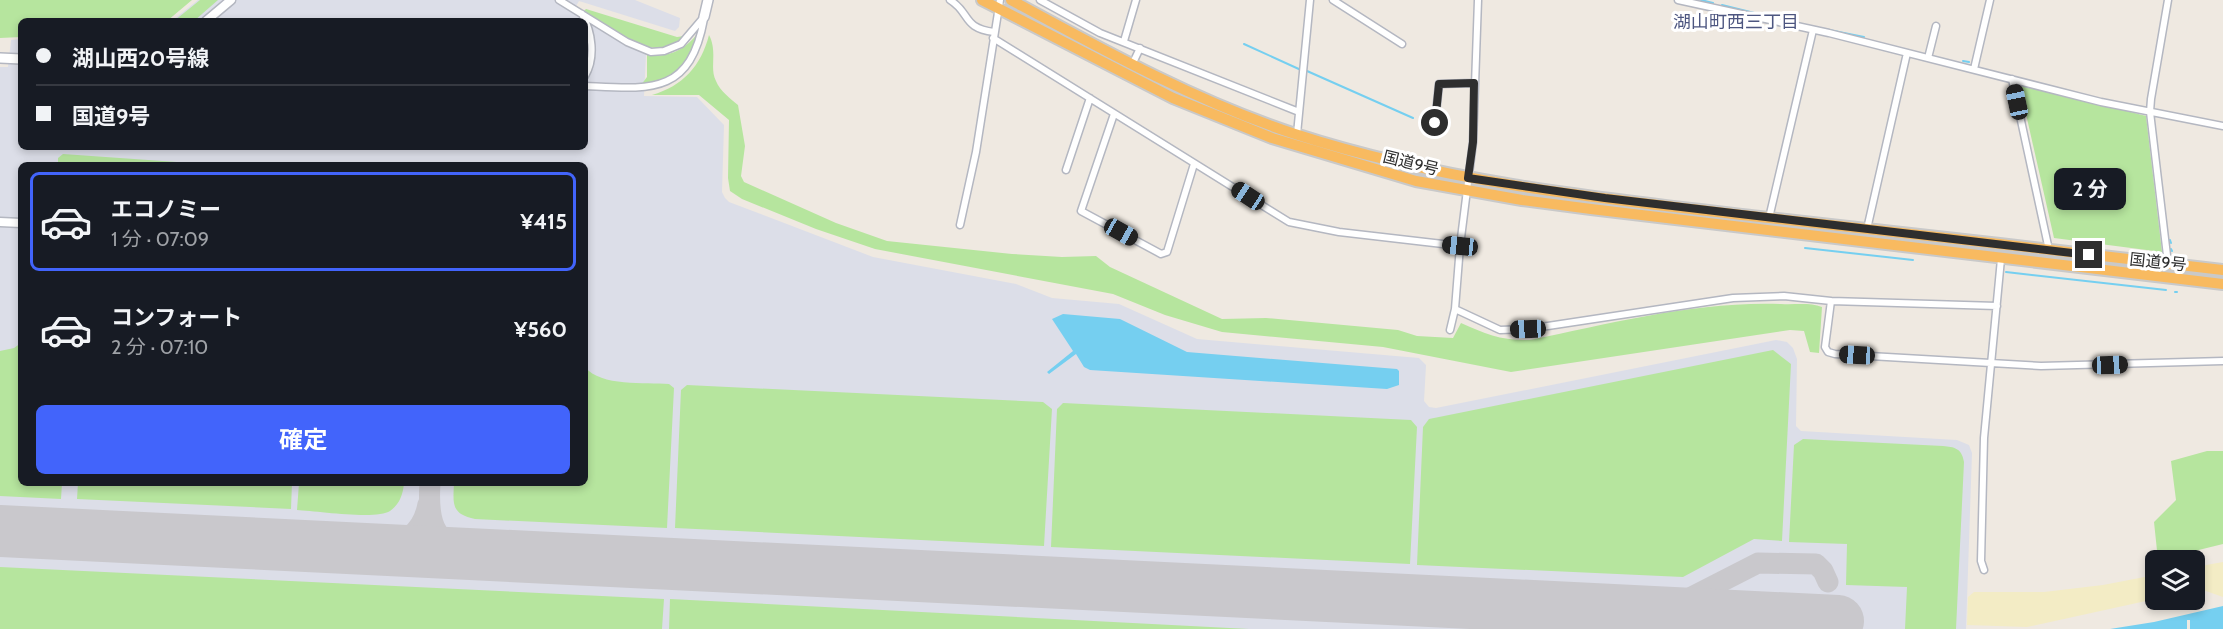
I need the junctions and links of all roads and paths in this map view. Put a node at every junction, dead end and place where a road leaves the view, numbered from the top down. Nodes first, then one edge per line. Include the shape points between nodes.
1 (231, 0) edge
2 (559, 0) edge
3 (708, 0) edge
4 (950, 0) edge
5 (982, 0) edge
6 (1011, 0) edge
7 (1040, 0) edge
8 (1136, 0) edge
9 (1310, 0) edge
10 (1333, 0) edge
11 (1478, 0) edge
12 (1678, 0) edge
13 (1990, 0) edge
14 (2169, 0) edge
15 (999, 5) edge
16 (581, 14) junction
17 (704, 17) junction
18 (211, 18) edge
19 (584, 18) edge
20 (588, 18) edge
21 (588, 18) edge
22 (588, 25) edge
23 (1936, 26) dead end
24 (1813, 30) junction
25 (994, 35) junction
26 (1124, 41) junction
27 (1401, 44) dead end
28 (1140, 48) junction
29 (1907, 53) junction
30 (18, 54) edge
31 (0, 56) edge
32 (1928, 58) junction
33 (18, 59) edge
34 (590, 65) junction
35 (1132, 66) junction
36 (588, 69) edge
37 (1974, 69) junction
38 (588, 79) edge
39 (2012, 79) junction
40 (1474, 83) junction
41 (588, 86) edge
42 (1090, 98) junction
43 (1299, 112) junction
44 (2150, 112) junction
45 (1114, 114) junction
46 (1435, 123) dead end
47 (2223, 126) edge
48 (1297, 134) junction
49 (1194, 164) junction
50 (1066, 170) dead end
51 (1468, 178) junction
52 (1466, 191) junction
53 (1769, 218) junction
54 (0, 222) edge
55 (18, 223) edge
56 (960, 225) dead end
57 (1867, 229) junction
58 (1460, 246) junction
59 (2049, 250) junction
60 (2001, 259) junction
61 (2168, 264) junction
62 (2223, 270) edge
63 (2223, 284) edge
64 (1832, 301) junction
65 (1997, 306) junction
66 (1455, 309) junction
67 (1449, 330) dead end
68 (2223, 361) edge
69 (1992, 363) junction
70 (1984, 570) dead end

1 - 18 street
2 - 16 street
3 - 17 main road
4 - 25 street via 979,30
5 - 15 highway, 国道9号
6 - 35 highway, 国道9号
7 - 26 street via 1100,33
8 - 26 street
9 - 43 street
10 - 27 street
11 - 40 street
12 - 24 street
13 - 37 street
14 - 44 street
15 - 25 street
15 - 52 highway, 国道9号 via 1173,98 1241,126 1343,160
16 - 19 street
16 - 20 street
17 - 21 street via 681,44 655,52 634,46
17 - 41 street via 693,56 671,79 646,88
22 - 34 street
23 - 32 street
24 - 29 street
24 - 53 street
25 - 42 street
25 - 56 street
26 - 28 street
28 - 35 street
28 - 43 street
29 - 32 street
29 - 57 street
30 - 31 main road
31 - 33 main road
32 - 37 street
34 - 36 street
34 - 38 street
35 - 48 highway, 国道9号
37 - 39 street
39 - 44 street
39 - 59 street
40 - 46 street via 1439,84
40 - 51 street
42 - 45 street
42 - 50 street
43 - 48 street
44 - 47 street
44 - 61 street
45 - 49 street
45 - 49 street via 1081,211 1161,254 1167,252
48 - 51 highway, 国道9号 via 1394,163
49 - 58 street via 1295,224
51 - 52 street
51 - 53 highway, 国道9号
52 - 58 street
52 - 60 highway, 国道9号
53 - 57 highway, 国道9号
54 - 55 street
57 - 59 highway, 国道9号
58 - 66 street
59 - 61 highway, 国道9号
60 - 63 highway, 国道9号
60 - 65 street
61 - 62 highway, 国道9号
64 - 65 street
64 - 66 street via 1784,296 1733,298 1500,330
64 - 69 street via 1825,340 1828,352
65 - 69 street
66 - 67 street
68 - 69 street via 2076,367
69 - 70 street via 1984,438

